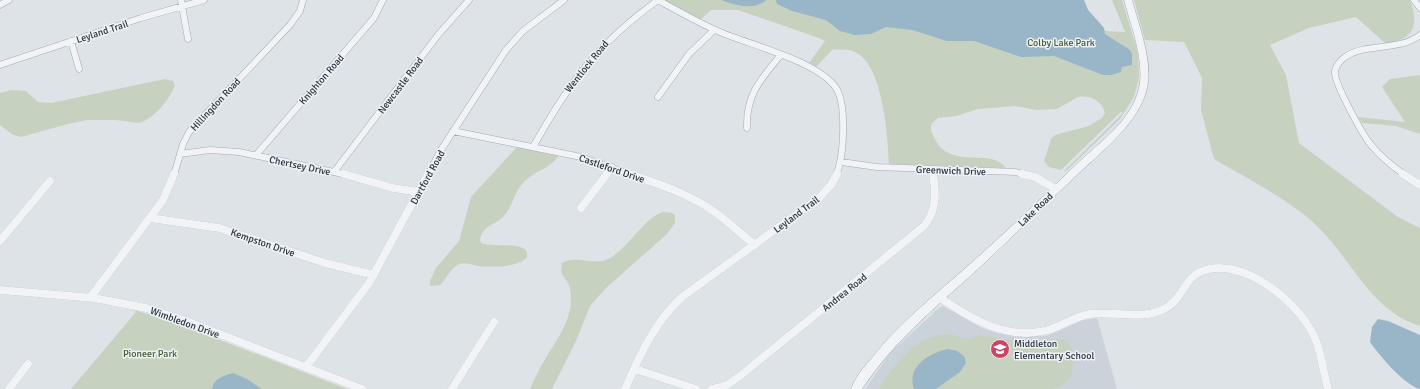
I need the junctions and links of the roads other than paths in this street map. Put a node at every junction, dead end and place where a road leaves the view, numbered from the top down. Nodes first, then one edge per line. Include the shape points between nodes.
1 (9, 0) edge
2 (204, 0) edge
3 (303, 0) edge
4 (383, 0) edge
5 (469, 0) edge
6 (552, 0) edge
7 (658, 0) edge
8 (1128, 0) edge
9 (1414, 0) edge
10 (562, 2) edge
11 (182, 3) edge
12 (0, 6) edge
13 (1420, 8) edge
14 (714, 30) junction
15 (1419, 38) edge
16 (188, 40) dead end
17 (71, 41) junction
18 (780, 56) junction
19 (0, 65) edge
20 (79, 69) dead end
21 (658, 97) dead end
22 (747, 128) dead end
23 (453, 131) junction
24 (533, 147) junction
25 (180, 154) junction
26 (256, 156) junction
27 (842, 162) junction
28 (612, 167) junction
29 (932, 169) junction
30 (334, 172) junction
31 (50, 181) dead end
32 (1420, 185) edge
33 (1056, 189) junction
34 (419, 192) junction
35 (581, 208) dead end
36 (150, 218) junction
37 (0, 241) edge
38 (754, 245) junction
39 (374, 275) junction
40 (0, 290) edge
41 (939, 297) junction
42 (90, 298) junction
43 (494, 322) dead end
44 (28, 364) dead end
45 (306, 367) junction
46 (635, 369) junction
47 (9, 389) edge
48 (362, 389) edge
49 (452, 389) edge
50 (625, 389) edge
51 (696, 389) edge
52 (712, 389) edge
53 (856, 389) edge
54 (1328, 389) edge

1 - 12 street
2 - 11 street, Leyland Trail
3 - 25 street, Hillingdon Road via 300,11 290,25 190,130 183,141
4 - 26 street, Knighton Road via 374,18
5 - 30 street, Newcastle Road via 440,32
6 - 10 street
7 - 14 street, Leyland Trail
7 - 24 street, Wentlock Road via 620,28 591,57 561,97
8 - 33 street, Lake Road via 1144,57 1144,82 1139,101 1124,124
9 - 13 street
10 - 23 street, Dartford Road via 515,39
11 - 16 street
11 - 17 street, Leyland Trail
14 - 18 street, Leyland Trail
14 - 21 street via 691,51
15 - 32 street via 1404,44 1346,56 1337,64 1335,74 1337,85 1370,144 1388,162
17 - 19 street, Leyland Trail
17 - 20 street
18 - 22 street via 752,92 747,108
18 - 27 street, Leyland Trail via 816,70 829,78 837,89 841,102
23 - 24 street, Castleford Drive
23 - 34 street, Dartford Road
24 - 28 street, Castleford Drive via 581,157
25 - 26 street, Chertsey Drive via 216,150
25 - 36 street, Hillingdon Road via 167,193
26 - 30 street, Chertsey Drive
27 - 29 street, Greenwich Drive
27 - 38 street, Leyland Trail via 835,179 822,195
28 - 35 street
28 - 38 street, Castleford Drive via 698,202 722,217
29 - 33 street, Greenwich Drive via 1020,173 1037,178
29 - 52 street, Andrea Road via 936,202 924,226 740,376
30 - 34 street, Chertsey Drive
31 - 37 street
33 - 41 street, Lake Road
34 - 39 street, Dartford Road
36 - 39 street, Kempston Drive via 219,228 325,263
36 - 42 street, Hillingdon Road
38 - 46 street, Leyland Trail via 669,309 654,329
39 - 45 street, Dartford Road
40 - 42 street, Wimbledon Drive
41 - 53 street, Lake Road via 887,346
41 - 54 street via 982,324 1016,332 1039,332 1082,315 1140,315 1161,311 1177,301 1194,276 1199,273 1214,269 1235,270 1268,286 1305,320 1316,341
42 - 45 street, Wimbledon Drive via 154,310
43 - 49 street
44 - 47 street
45 - 48 street, Wimbledon Drive
46 - 50 street, Leyland Trail
46 - 51 street

